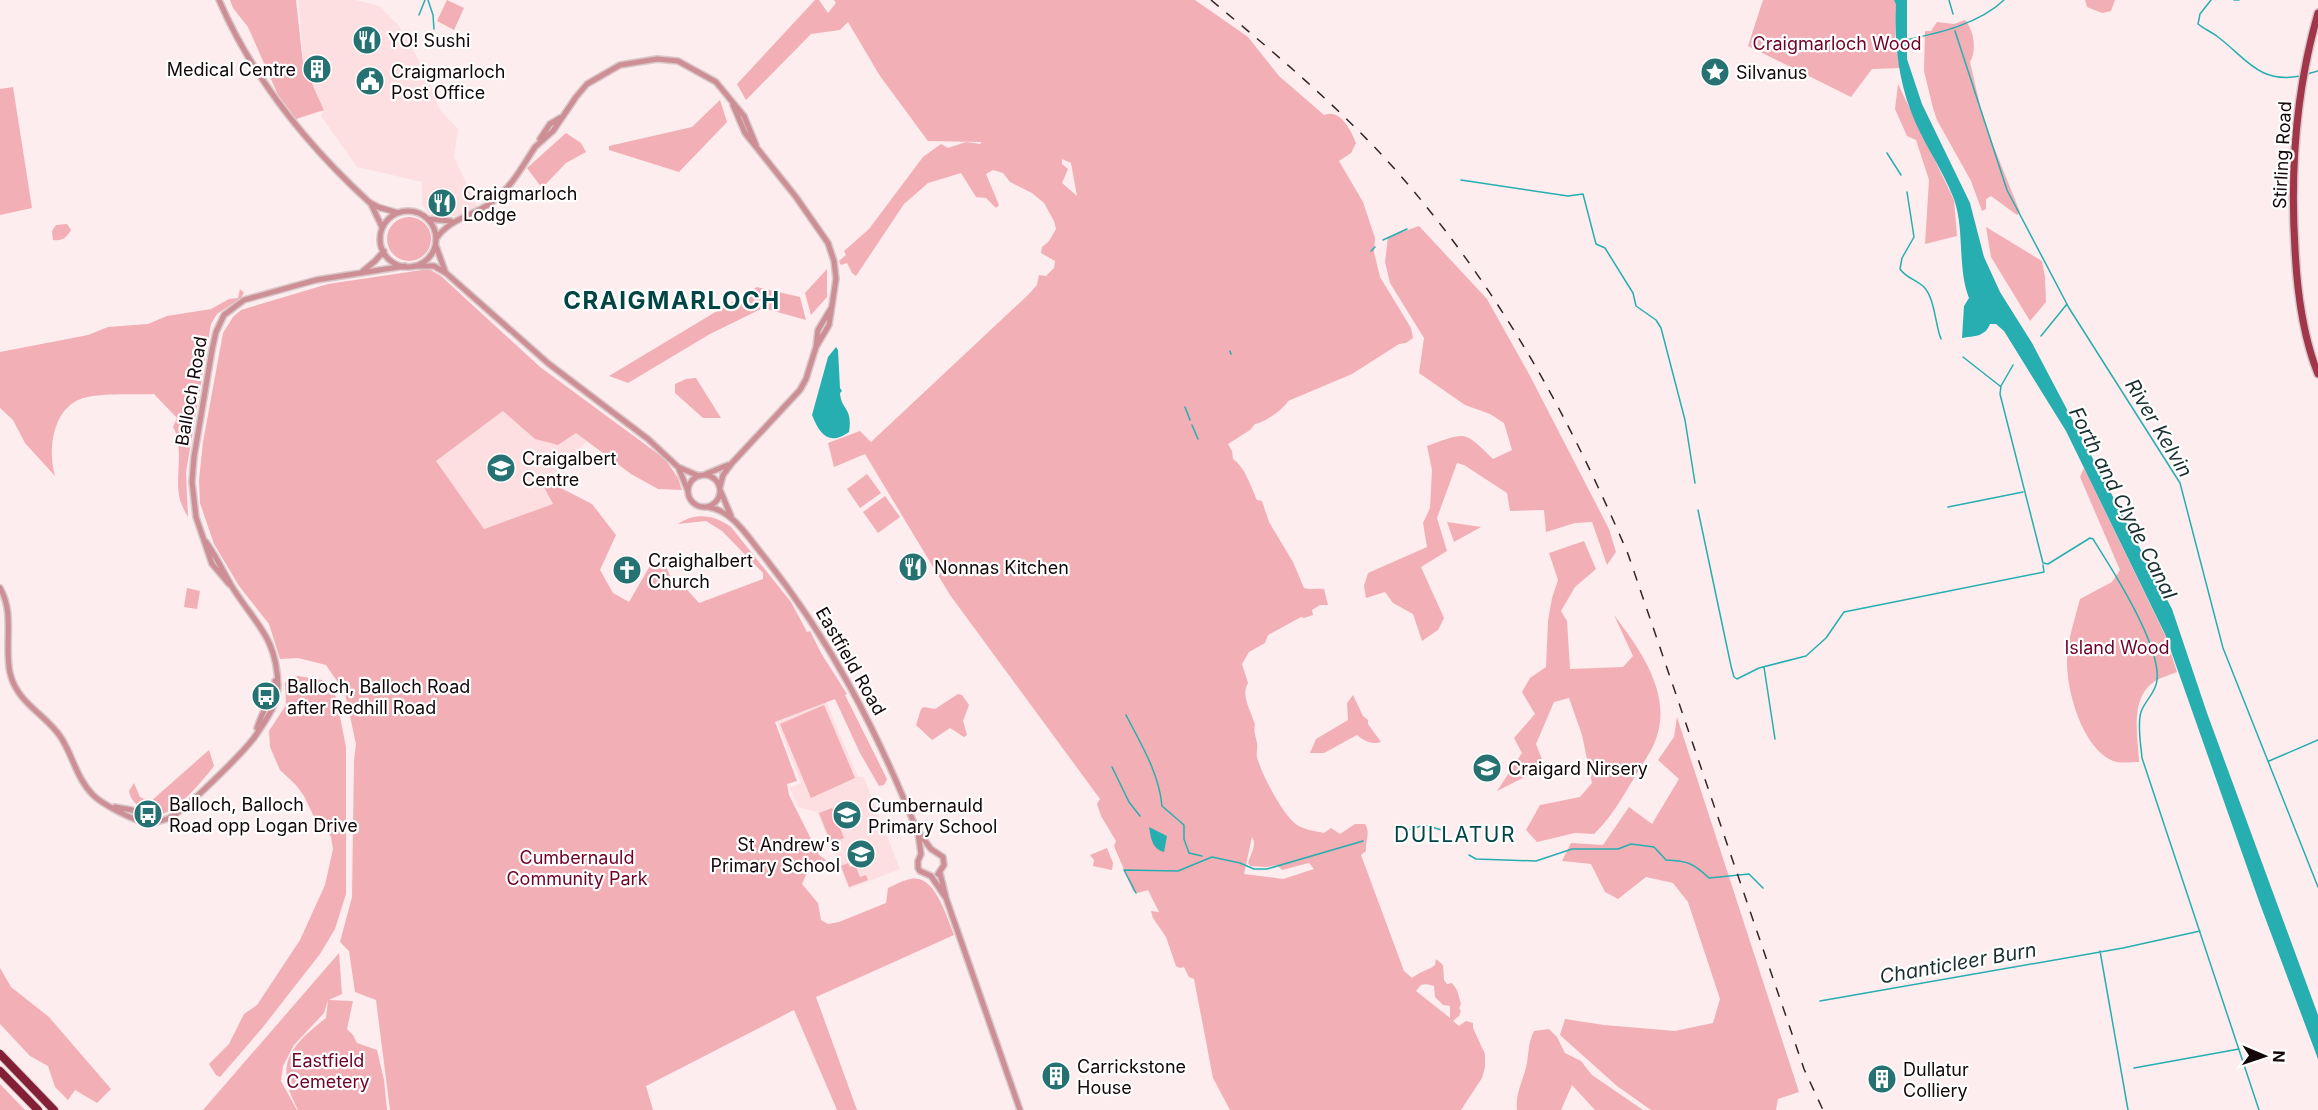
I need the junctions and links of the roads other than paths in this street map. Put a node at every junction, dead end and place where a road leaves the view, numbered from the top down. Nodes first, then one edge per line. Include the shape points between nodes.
1 (219, 0) edge
2 (2318, 13) edge
3 (369, 202) junction
4 (398, 213) junction
5 (426, 218) junction
6 (456, 221) junction
7 (382, 227) junction
8 (436, 242) junction
9 (384, 251) junction
10 (405, 266) junction
11 (414, 266) junction
12 (446, 273) junction
13 (359, 274) junction
14 (2318, 374) edge
15 (732, 463) junction
16 (678, 467) junction
17 (701, 475) junction
18 (720, 489) junction
19 (688, 493) junction
20 (708, 507) junction
21 (733, 519) junction
22 (0, 588) edge
23 (918, 833) junction
24 (931, 849) junction
25 (921, 854) junction
26 (940, 873) junction
27 (931, 876) junction
28 (946, 898) junction
29 (0, 1054) edge
30 (0, 1071) edge
31 (38, 1110) edge
32 (54, 1110) edge
33 (1020, 1110) edge

1 - 3 street via 268,89 307,139
2 - 14 main road, Stirling Road via 2301,93 2293,162 2296,265 2304,331
3 - 4 street
3 - 7 street
4 - 5 street via 416,213
4 - 7 street
5 - 6 street
5 - 8 street via 435,230
6 - 8 street via 446,226
6 - 15 street via 500,195 550,124 566,114 587,84 620,65 657,59 678,61 716,82 744,116 756,145 816,223 828,243 836,279 829,325 816,347 806,379 793,400
7 - 9 street
8 - 11 street via 430,256
8 - 12 street via 437,255
9 - 10 street
9 - 13 street
10 - 11 street
10 - 13 street, Balloch Road
11 - 12 street via 434,266
12 - 16 street via 524,344 648,439
13 - 22 street, Balloch Road via 331,277 244,300 224,315 216,332 192,482 196,517 212,564 265,632 277,674 255,736 183,809 155,821 99,801 85,787 61,738 16,689 9,666 7,609
15 - 17 street
15 - 18 street via 723,475
16 - 17 street
16 - 19 street
17 - 18 street via 711,476
17 - 19 street via 690,484
18 - 20 street via 716,502
18 - 21 street, Eastfield Road
19 - 20 street via 698,507
20 - 21 street, Eastfield Road
21 - 23 street, Eastfield Road via 794,595 839,663
23 - 24 street, Eastfield Road
23 - 25 street, Eastfield Road
24 - 25 street
24 - 26 street, Eastfield Road via 944,858
25 - 27 street, Eastfield Road via 918,868
26 - 27 street
26 - 28 street, Eastfield Road
27 - 28 street, Eastfield Road
28 - 33 street, Eastfield Road
29 - 32 highway
30 - 31 highway

